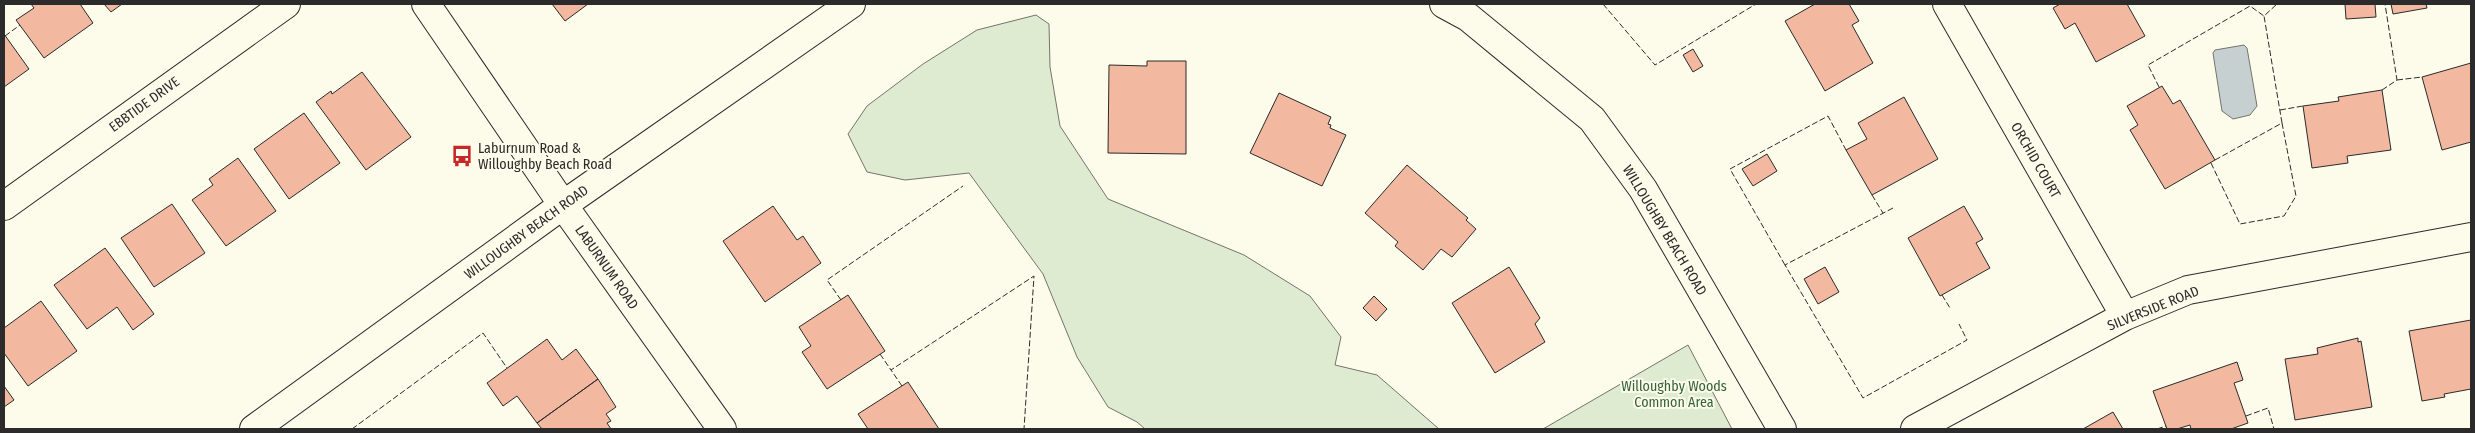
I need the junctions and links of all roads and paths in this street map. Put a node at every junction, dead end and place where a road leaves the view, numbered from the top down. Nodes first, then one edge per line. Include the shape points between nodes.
1 (286, 4) edge
2 (426, 4) edge
3 (851, 4) edge
4 (1444, 4) edge
5 (1947, 4) edge
6 (563, 205) junction
7 (4, 206) edge
8 (2471, 237) edge
9 (2125, 316) junction
10 (254, 429) edge
11 (722, 429) edge
12 (1782, 429) edge
13 (1915, 429) edge

1 - 7 street, EBBTIDE DRIVE
2 - 6 street, LABURNUM ROAD
3 - 6 street, WILLOUGHBY BEACH ROAD
4 - 12 street, WILLOUGHBY BEACH ROAD via 1468,18 1592,119 1643,189
5 - 9 street, ORCHID COURT
6 - 10 street, WILLOUGHBY BEACH ROAD
6 - 11 street, LABURNUM ROAD
8 - 9 street, SILVERSIDE ROAD via 2188,290
9 - 13 street, SILVERSIDE ROAD

